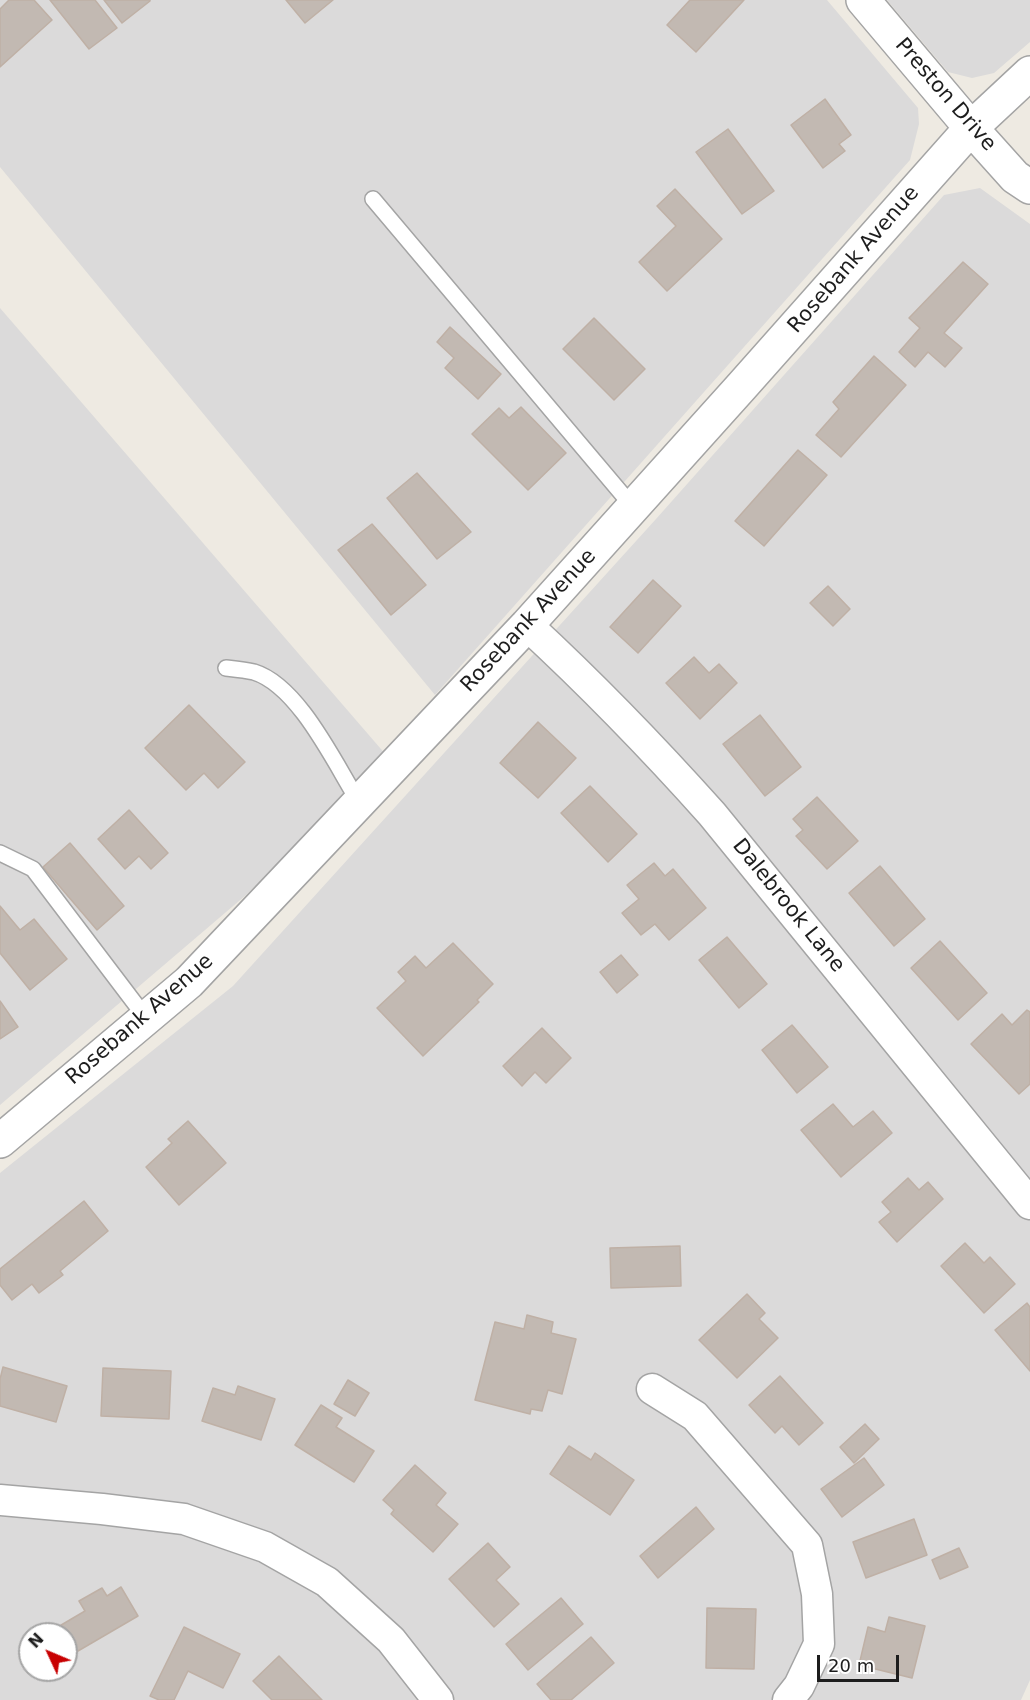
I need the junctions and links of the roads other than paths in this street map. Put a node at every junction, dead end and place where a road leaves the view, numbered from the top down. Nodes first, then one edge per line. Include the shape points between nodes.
1 (863, 0) edge
2 (1030, 73) edge
3 (971, 128) junction
4 (1030, 187) edge
5 (373, 199) dead end
6 (633, 507) junction
7 (527, 625) junction
8 (226, 668) dead end
9 (359, 802) junction
10 (0, 853) edge
11 (146, 1018) junction
12 (0, 1141) edge
13 (1030, 1204) edge
14 (652, 1389) dead end
15 (0, 1500) edge
16 (438, 1700) edge
17 (788, 1700) edge

1 - 3 street, Preston Drive
2 - 3 street, Rosebank Avenue
3 - 4 street, Preston Drive
3 - 6 street, Rosebank Avenue
5 - 6 lane
6 - 7 street, Rosebank Avenue
7 - 9 street, Rosebank Avenue
7 - 13 street, Dalebrook Lane via 610,703 712,814
8 - 9 lane via 255,672 283,690 304,712
9 - 11 street, Rosebank Avenue via 189,982
10 - 11 lane via 33,869
11 - 12 street, Rosebank Avenue
14 - 17 street via 695,1416 807,1545 817,1593 819,1644
15 - 16 street via 184,1520 266,1547 327,1582 391,1640

